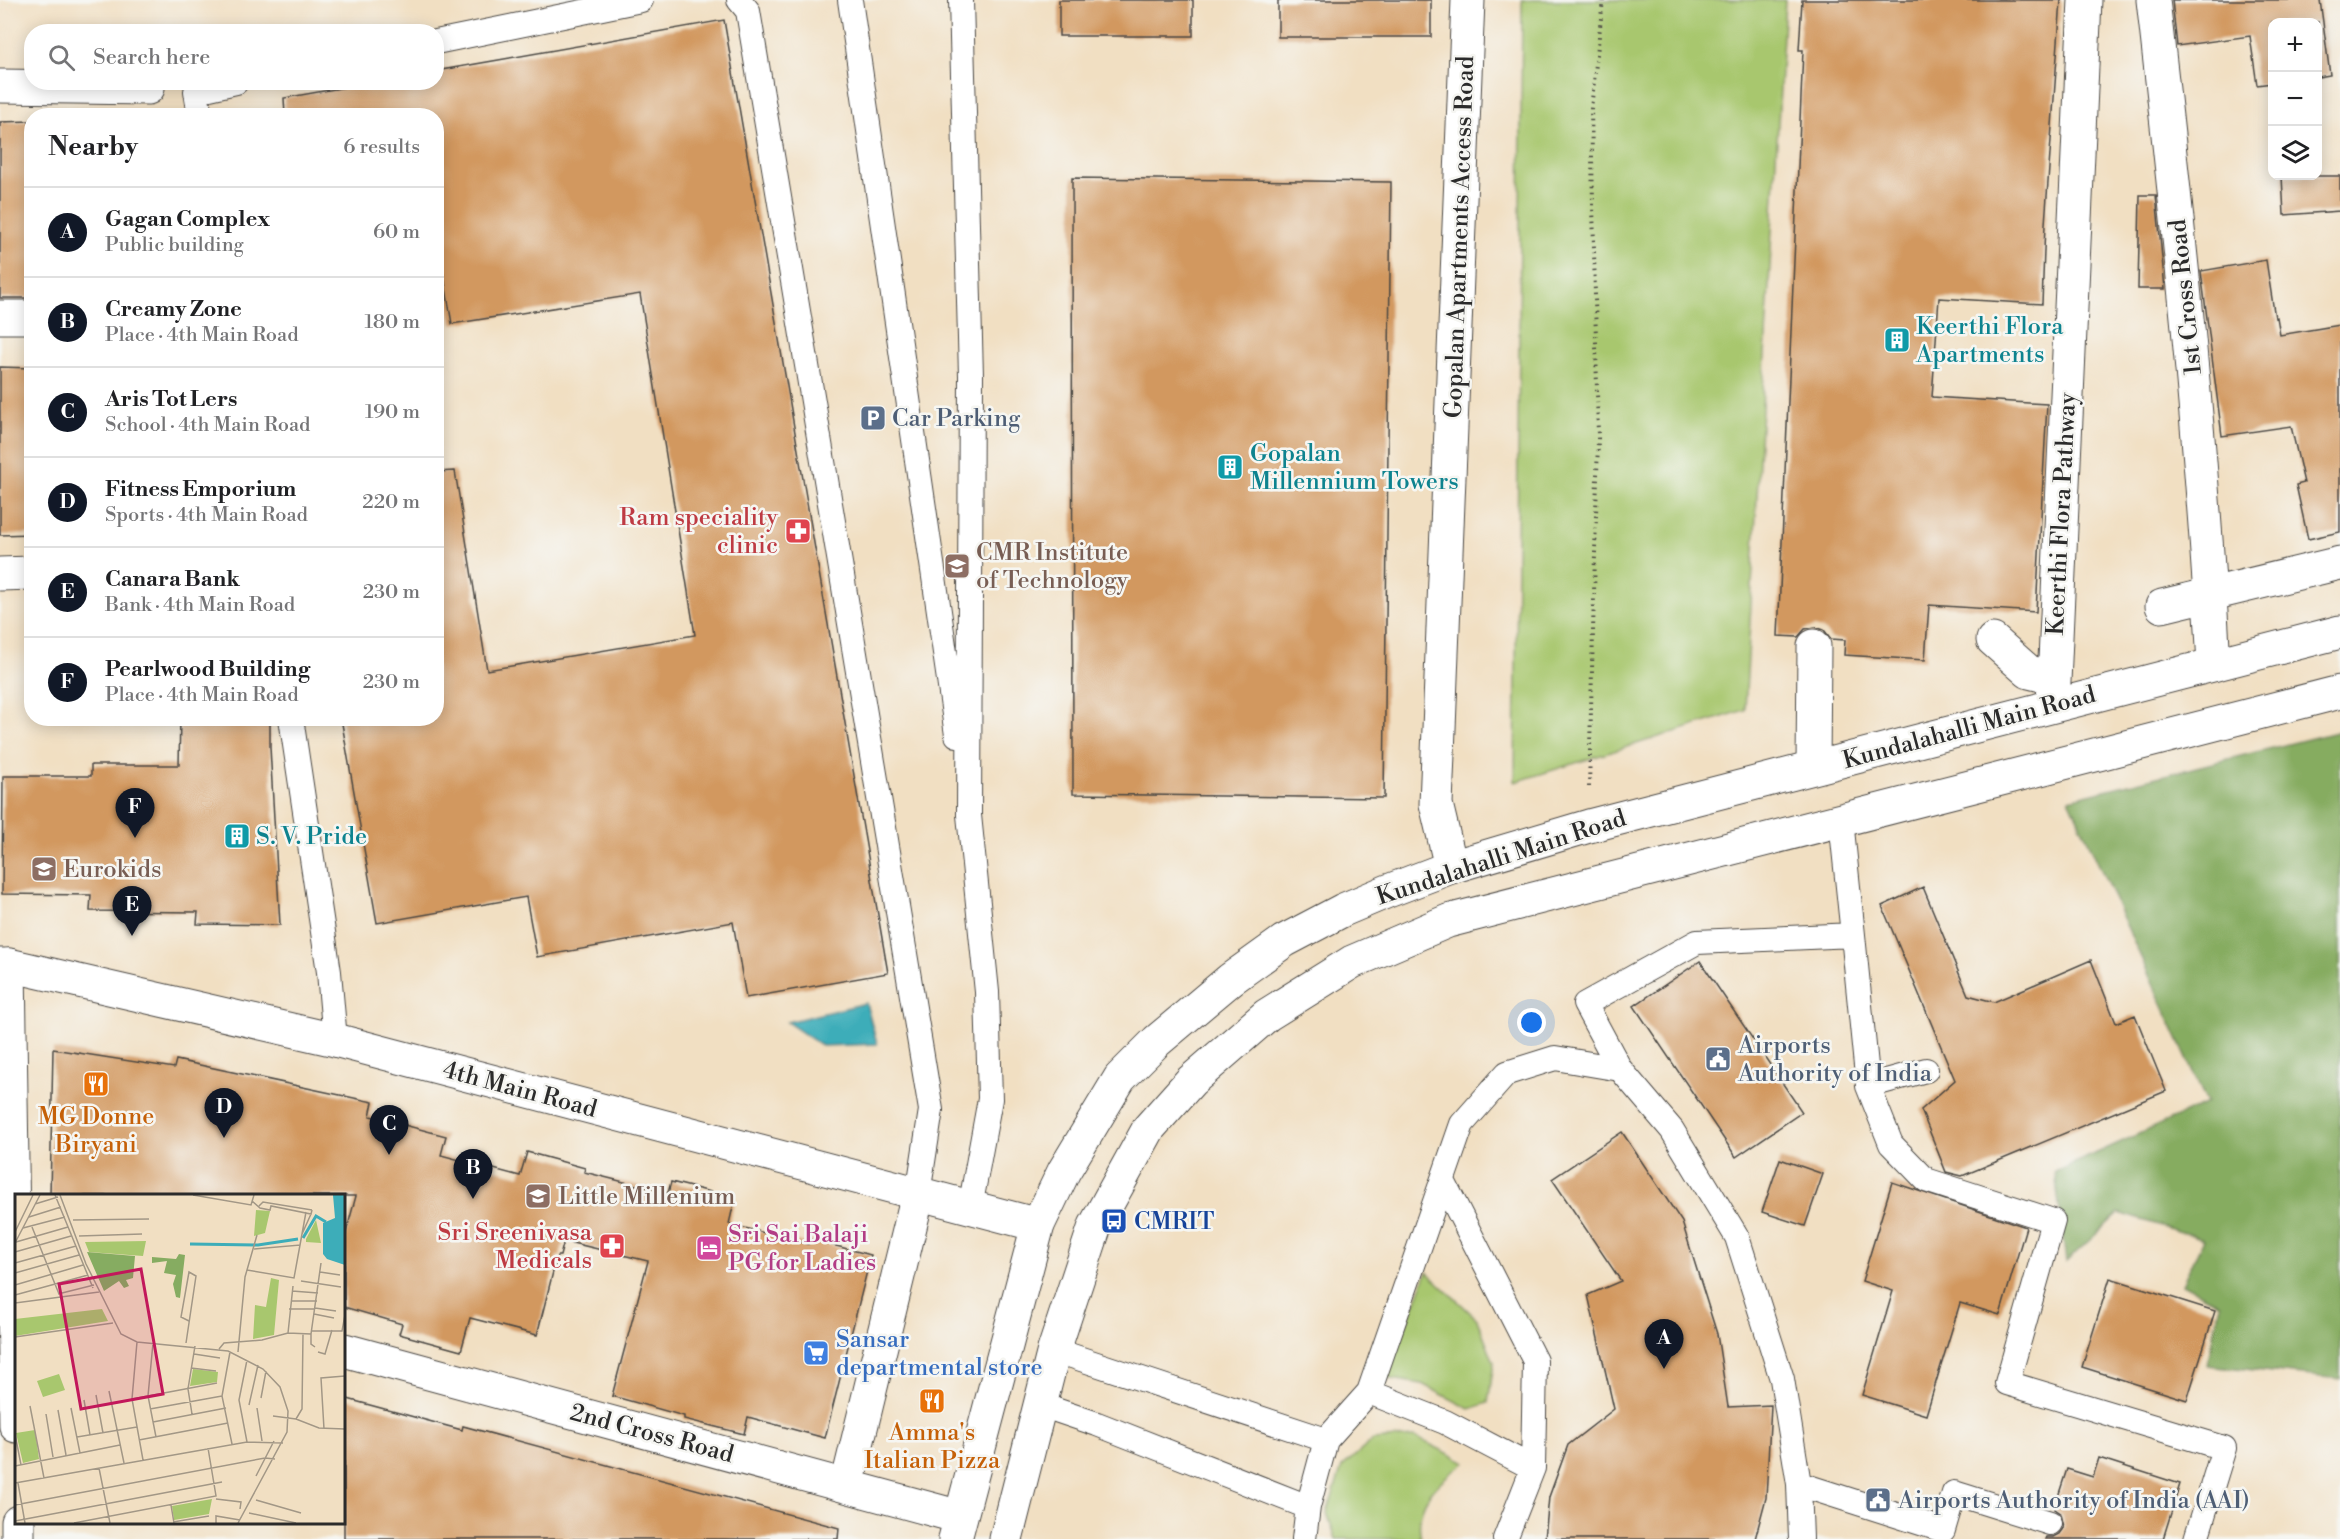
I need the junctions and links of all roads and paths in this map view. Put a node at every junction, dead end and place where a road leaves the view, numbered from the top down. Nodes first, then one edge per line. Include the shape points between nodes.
1 (640, 0) edge
2 (739, 0) edge
3 (850, 0) edge
4 (961, 0) edge
5 (1468, 0) edge
6 (1603, 0) edge
7 (2153, 0) edge
8 (2085, 1) edge
9 (444, 40) edge
10 (0, 86) edge
11 (24, 86) edge
12 (200, 90) edge
13 (199, 108) edge
14 (0, 317) edge
15 (24, 317) edge
16 (2340, 563) edge
17 (24, 573) edge
18 (0, 574) edge
19 (2211, 594) junction
20 (2162, 606) dead end
21 (2340, 632) edge
22 (1993, 640) dead end
23 (1814, 645) dead end
24 (2214, 664) junction
25 (2054, 691) junction
26 (2340, 692) edge
27 (292, 726) edge
28 (1813, 767) junction
29 (969, 815) junction
30 (1841, 820) junction
31 (1589, 826) junction
32 (1451, 867) junction
33 (1852, 935) junction
34 (4, 964) edge
35 (335, 1040) junction
36 (1620, 1069) junction
37 (1926, 1070) dead end
38 (1868, 1086) junction
39 (1443, 1181) junction
40 (918, 1194) junction
41 (970, 1208) junction
42 (1038, 1225) junction
43 (10, 1262) edge
44 (345, 1350) edge
45 (1054, 1350) junction
46 (1369, 1392) junction
47 (15, 1399) edge
48 (1041, 1405) junction
49 (1326, 1440) junction
50 (1533, 1468) junction
51 (1799, 1484) junction
52 (847, 1485) junction
53 (1308, 1507) junction
54 (2050, 1522) dead end
55 (957, 1528) edge
56 (1006, 1539) edge
57 (1304, 1539) edge
58 (1505, 1539) edge
59 (1801, 1539) edge
60 (2196, 1539) edge

1 - 9 lane
2 - 40 lane via 748,11 931,1110
3 - 29 lane
4 - 29 lane via 971,376
5 - 32 street, Gopalan Apartments Access Road via 1436,804
6 - 31 path via 1591,109 1599,438
7 - 19 street, 1st Cross Road via 2187,303
8 - 25 street, Keerthi Flora Pathway
10 - 11 street
12 - 13 lane via 196,91
14 - 15 street
16 - 19 street
17 - 18 street
19 - 20 street
19 - 24 street, 1st Cross Road
21 - 24 street, Kundalahalli Main Road
22 - 25 street
23 - 28 street
24 - 25 street, Kundalahalli Main Road
25 - 28 street, Kundalahalli Main Road
26 - 30 street, Kundalahalli Main Road
27 - 35 lane via 329,972
28 - 31 street, Kundalahalli Main Road
29 - 41 lane via 987,993 990,1099
30 - 33 lane
30 - 45 street, Kundalahalli Main Road via 1448,921 1352,962 1267,1015 1191,1081 1149,1128 1095,1226
31 - 32 street, Kundalahalli Main Road
32 - 42 street, Kundalahalli Main Road via 1343,909 1284,941 1157,1041 1120,1078 1064,1171
33 - 36 lane via 1696,942 1585,1004
33 - 38 lane
34 - 35 street, 4th Main Road
34 - 43 street
35 - 40 street, 4th Main Road
36 - 39 lane via 1555,1058 1507,1073 1462,1124
36 - 51 lane via 1672,1130 1737,1237 1782,1380
37 - 38 lane
38 - 60 lane via 1891,1144 1926,1180 2053,1221 2007,1383 2224,1448
39 - 46 lane
39 - 50 lane via 1535,1361
40 - 41 street, 4th Main Road
40 - 52 street
41 - 42 street, 4th Main Road
42 - 55 street, Kundalahalli Main Road
43 - 47 street
44 - 52 street, 2nd Cross Road
45 - 48 street, Kundalahalli Main Road
45 - 49 lane
46 - 49 lane
46 - 50 lane via 1445,1422
48 - 53 lane
48 - 56 street, Kundalahalli Main Road
49 - 53 lane
50 - 58 lane
51 - 54 lane via 1943,1530 1954,1493
51 - 59 lane
52 - 55 street, 2nd Cross Road
53 - 57 lane

